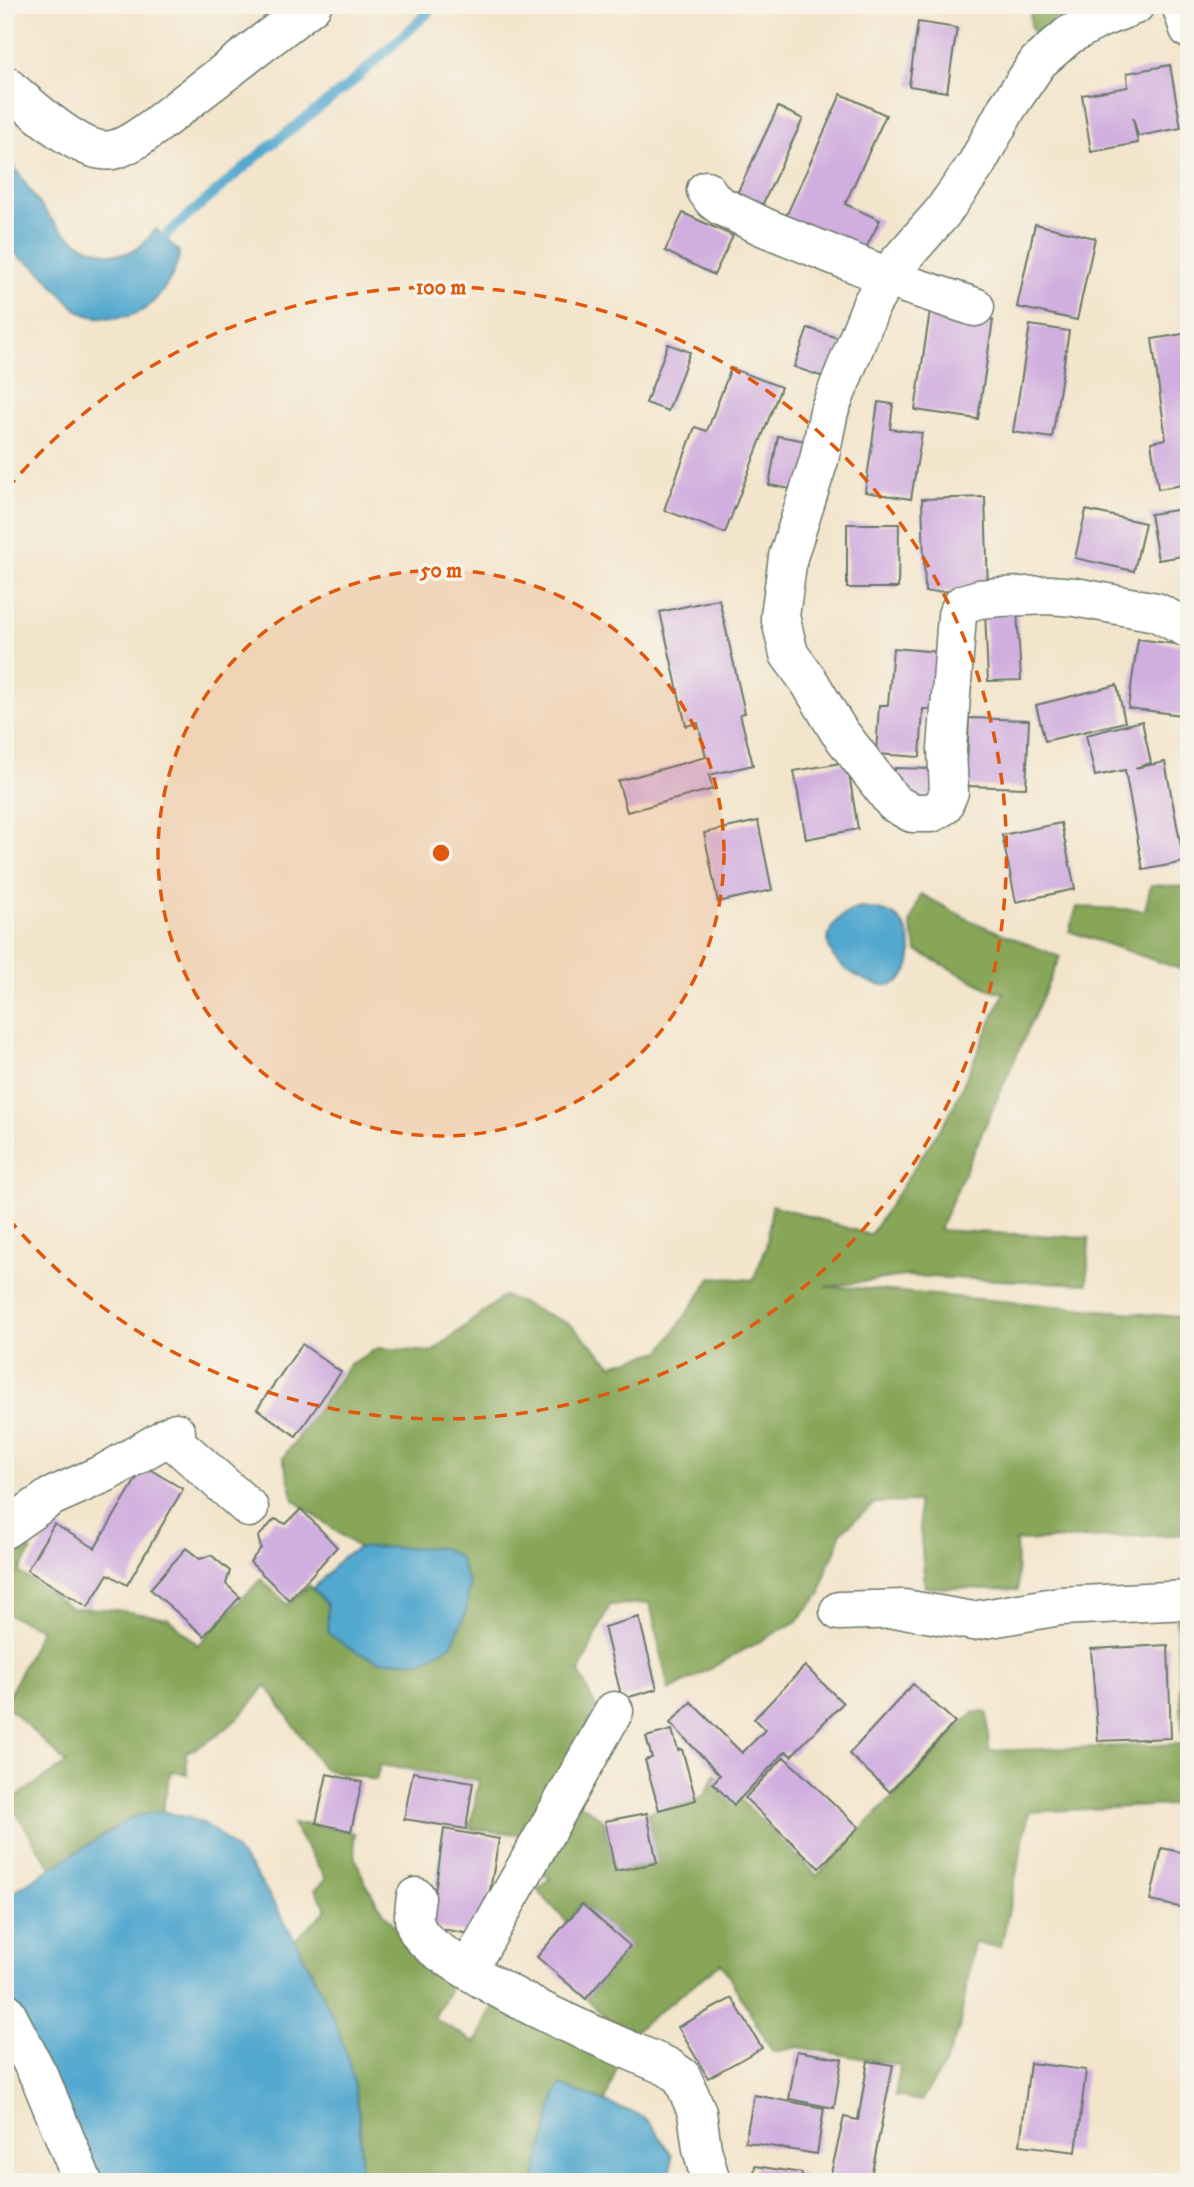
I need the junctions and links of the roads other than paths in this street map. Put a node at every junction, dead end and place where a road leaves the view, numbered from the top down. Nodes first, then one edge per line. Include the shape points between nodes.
1 (312, 5) edge
2 (1135, 5) edge
3 (1181, 5) edge
4 (1189, 29) edge
5 (5, 85) edge
6 (706, 190) dead end
7 (889, 277) junction
8 (975, 307) dead end
9 (1189, 629) edge
10 (249, 1508) dead end
11 (5, 1529) edge
12 (1189, 1600) edge
13 (839, 1611) dead end
14 (614, 1711) dead end
15 (416, 1897) dead end
16 (468, 1970) junction
17 (5, 2011) edge
18 (83, 2182) edge
19 (711, 2182) edge

1 - 5 street via 155,127 110,150 91,148 58,128
2 - 7 street via 1069,35 1038,62 976,165
3 - 4 street
6 - 7 street via 721,206 764,228
7 - 8 street
7 - 9 street via 872,303 829,411 819,460 788,557 780,616 789,654 838,730 894,803 912,813 931,813 943,806 949,792 953,661 957,615 963,604 1001,597 1074,597 1156,612
10 - 11 street via 172,1434 105,1473 51,1497
12 - 13 street via 1060,1606 973,1621 904,1609
14 - 16 street
15 - 16 street via 412,1919 425,1941
16 - 19 street via 560,2020 682,2077 697,2112
17 - 18 street via 41,2080

